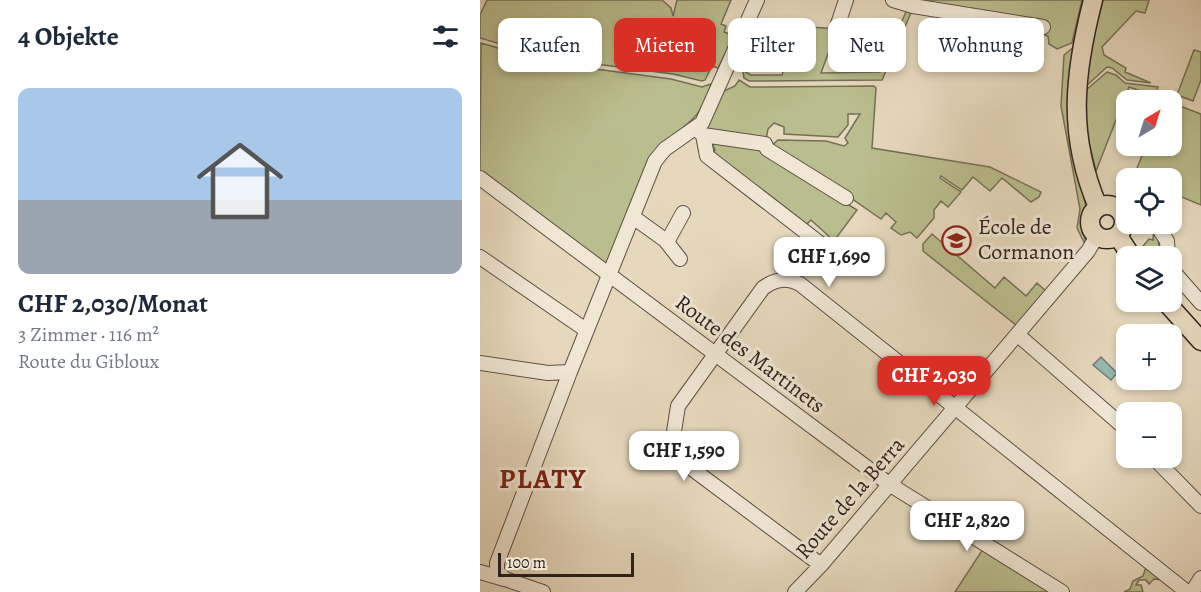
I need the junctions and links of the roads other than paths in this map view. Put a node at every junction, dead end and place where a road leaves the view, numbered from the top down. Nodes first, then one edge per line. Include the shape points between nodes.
1 (757, 0) edge
2 (846, 0) edge
3 (893, 0) edge
4 (1093, 0) edge
5 (840, 18) edge
6 (987, 18) edge
7 (699, 132) junction
8 (480, 178) edge
9 (846, 198) dead end
10 (1098, 207) junction
11 (1116, 207) edge
12 (683, 213) dead end
13 (633, 217) junction
14 (1118, 236) joint
15 (1097, 237) junction
16 (667, 242) junction
17 (1124, 246) edge
18 (830, 250) dead end
19 (480, 257) edge
20 (680, 259) dead end
21 (609, 276) junction
22 (1182, 281) edge
23 (1201, 303) edge
24 (1175, 312) edge
25 (586, 330) junction
26 (1018, 335) junction
27 (1201, 340) edge
28 (714, 354) junction
29 (480, 363) edge
30 (570, 372) junction
31 (955, 407) junction
32 (1116, 420) edge
33 (1164, 468) edge
34 (889, 484) junction
35 (1201, 506) edge
36 (821, 565) junction
37 (480, 572) edge
38 (1201, 578) edge
39 (505, 579) junction
40 (543, 592) edge
41 (795, 592) edge
42 (1062, 592) edge
43 (1189, 592) edge

1 - 7 street
2 - 5 street
3 - 6 street
4 - 10 main road via 1076,84 1076,107 1084,171
7 - 9 street via 765,144 767,149
7 - 13 street via 670,144 659,155
7 - 18 street via 707,156
8 - 21 street, Route des Martinets
10 - 11 main road
10 - 15 main road via 1090,218
12 - 16 street
13 - 16 street
13 - 21 street
14 - 15 main road via 1105,240
14 - 17 main road
15 - 26 street, Route de la Berra
16 - 20 street
19 - 25 street
21 - 25 street
21 - 28 street, Route des Martinets
22 - 23 street
24 - 27 main road
25 - 30 street
26 - 31 street, Route de la Berra
26 - 32 street
28 - 31 street via 763,288 773,281 790,279
28 - 34 street, Route des Martinets
28 - 36 street via 678,406 675,451 683,462
29 - 30 street via 548,373
30 - 39 street via 496,563 497,572
31 - 34 street, Route de la Berra
31 - 43 street
33 - 35 street
34 - 36 street, Route de la Berra
34 - 42 street, Route des Martinets
36 - 41 street, Route de la Berra
37 - 39 street
38 - 43 street
39 - 40 street

